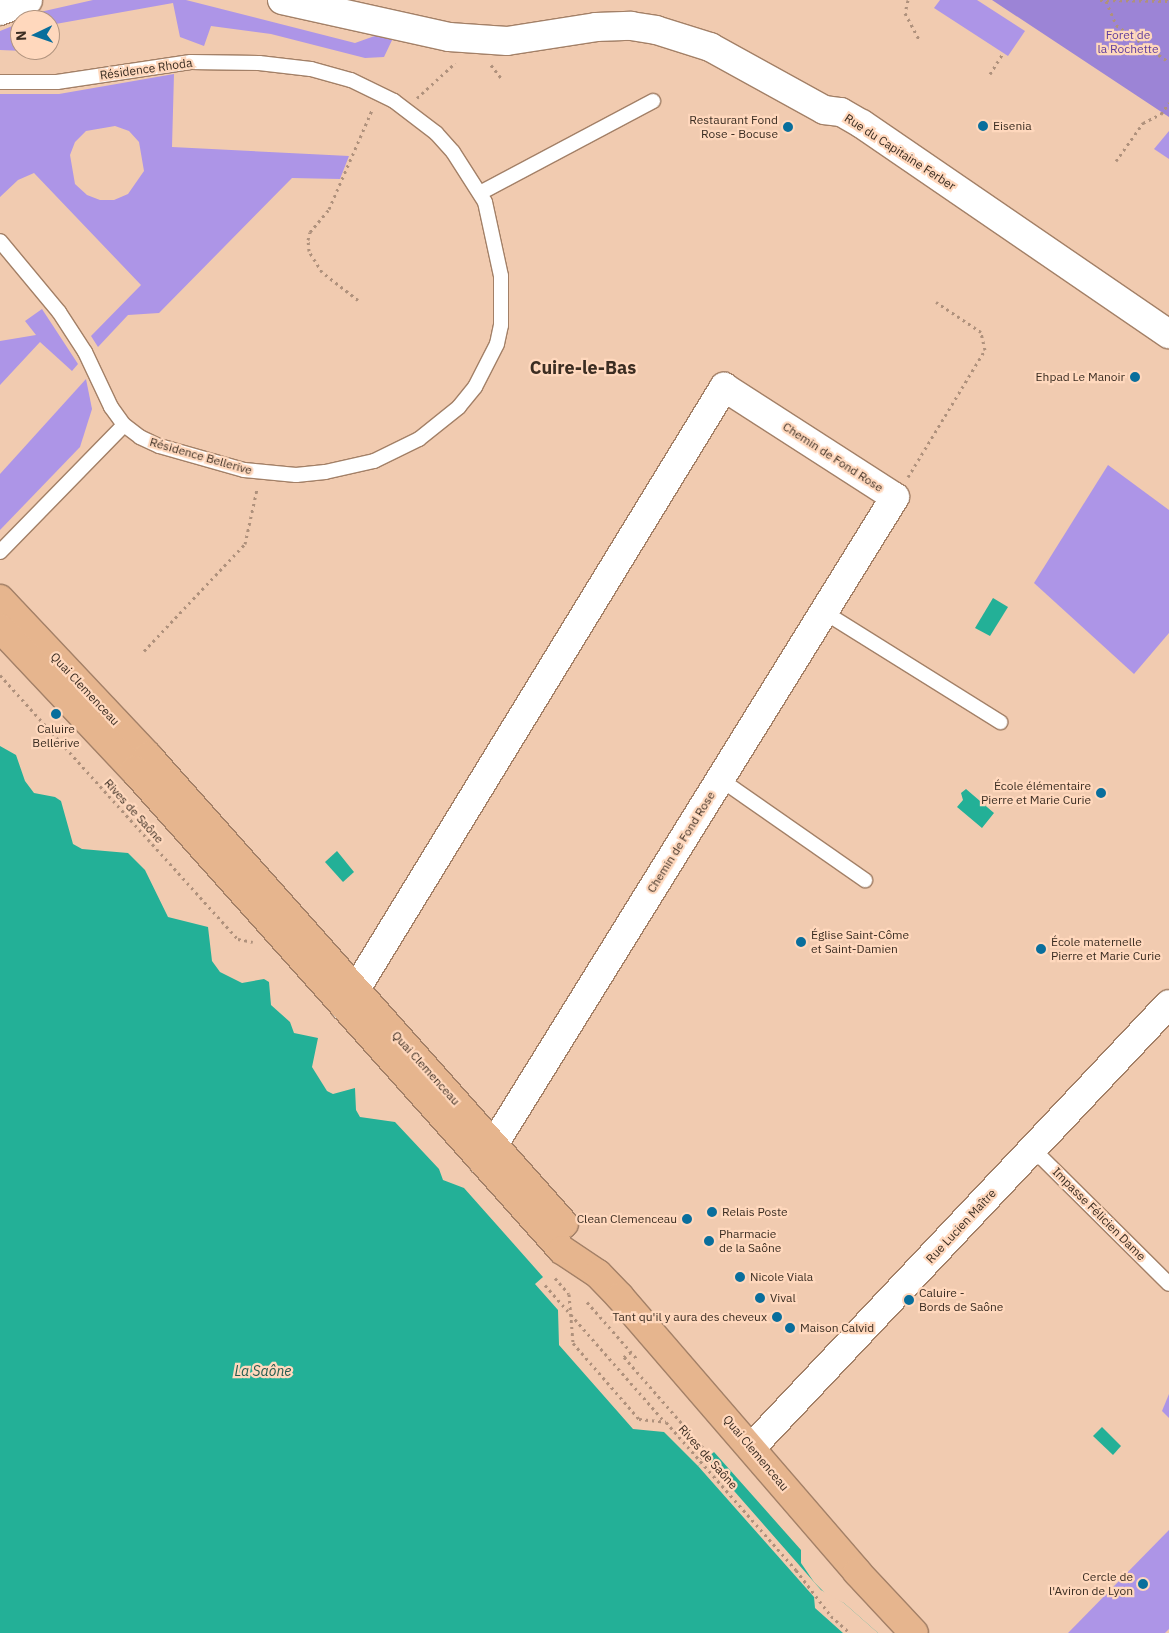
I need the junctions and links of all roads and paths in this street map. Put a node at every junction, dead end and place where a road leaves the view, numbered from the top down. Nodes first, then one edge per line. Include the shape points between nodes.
1 (28, 0) edge
2 (282, 0) edge
3 (908, 0) edge
4 (1100, 0) edge
5 (1106, 1) junction
6 (1169, 1) edge
7 (0, 11) edge
8 (919, 39) dead end
9 (1003, 53) dead end
10 (486, 60) dead end
11 (457, 61) dead end
12 (1169, 62) edge
13 (990, 74) dead end
14 (502, 78) dead end
15 (351, 80) joint
16 (0, 82) edge
17 (379, 93) junction
18 (653, 101) dead end
19 (1169, 103) edge
20 (408, 110) junction
21 (1116, 161) dead end
22 (480, 194) junction
23 (0, 241) edge
24 (358, 300) dead end
25 (936, 302) dead end
26 (1169, 334) edge
27 (124, 425) junction
28 (260, 473) junction
29 (895, 497) junction
30 (0, 552) edge
31 (0, 599) edge
32 (824, 612) junction
33 (0, 628) edge
34 (144, 651) dead end
35 (0, 675) edge
36 (1000, 722) dead end
37 (720, 779) junction
38 (162, 787) junction
39 (865, 880) dead end
40 (263, 943) dead end
41 (350, 998) junction
42 (1169, 1004) edge
43 (488, 1153) junction
44 (1024, 1159) junction
45 (552, 1274) dead end
46 (1169, 1284) edge
47 (545, 1285) dead end
48 (589, 1305) dead end
49 (570, 1315) junction
50 (606, 1323) dead end
51 (631, 1352) dead end
52 (666, 1422) junction
53 (752, 1447) junction
54 (698, 1460) junction
55 (850, 1633) edge
56 (914, 1633) edge

1 - 7 street
2 - 26 street, Rue du Capitaine Ferber via 449,37 507,41 631,26 656,30 710,47 766,75 824,110 841,112 862,124
3 - 8 path via 906,13
4 - 5 path
5 - 6 path
5 - 12 path via 1116,25
9 - 13 path
10 - 14 path
11 - 20 path via 423,90
15 - 16 lane, Résidence Rhoda via 282,65 191,62 57,82
15 - 17 lane, Résidence Bellerive
17 - 20 lane, Résidence Bellerive
17 - 24 path via 329,209 310,232 308,240 309,251 322,272
18 - 22 lane
19 - 21 path via 1161,114 1143,123
20 - 22 lane, Résidence Bellerive via 453,152
22 - 28 lane, Résidence Bellerive via 492,226 499,267 501,325 487,366 459,408 420,439 374,461 296,475
23 - 27 lane via 59,312 85,352 111,407
25 - 29 path via 980,332 985,350
27 - 28 lane, Résidence Bellerive via 159,446
27 - 30 lane
28 - 34 path via 245,544
29 - 32 street, Chemin de Fond Rose
29 - 41 street, Chemin de Fond Rose via 724,387
31 - 38 main road, Quai Clemenceau
32 - 36 lane
32 - 37 street, Chemin de Fond Rose
33 - 38 main road, Quai Clemenceau
35 - 40 path, Rives de Saône via 238,939
37 - 39 lane
37 - 43 street, Chemin de Fond Rose
38 - 41 main road, Quai Clemenceau
41 - 43 main road, Quai Clemenceau
42 - 44 street, Rue Lucien Maître
43 - 53 main road, Quai Clemenceau via 577,1238 598,1274
44 - 46 lane, Impasse Félicien Dame via 1041,1157
44 - 53 street, Rue Lucien Maître
45 - 49 path, Rives de Saône via 569,1294
47 - 49 path
48 - 50 path
49 - 52 path
49 - 52 path, Rives de Saône via 573,1343 639,1419
51 - 54 path via 624,1357 707,1452
52 - 54 path, Rives de Saône
53 - 56 main road, Quai Clemenceau via 857,1572
54 - 55 path, Rives de Saône via 796,1570 831,1616

